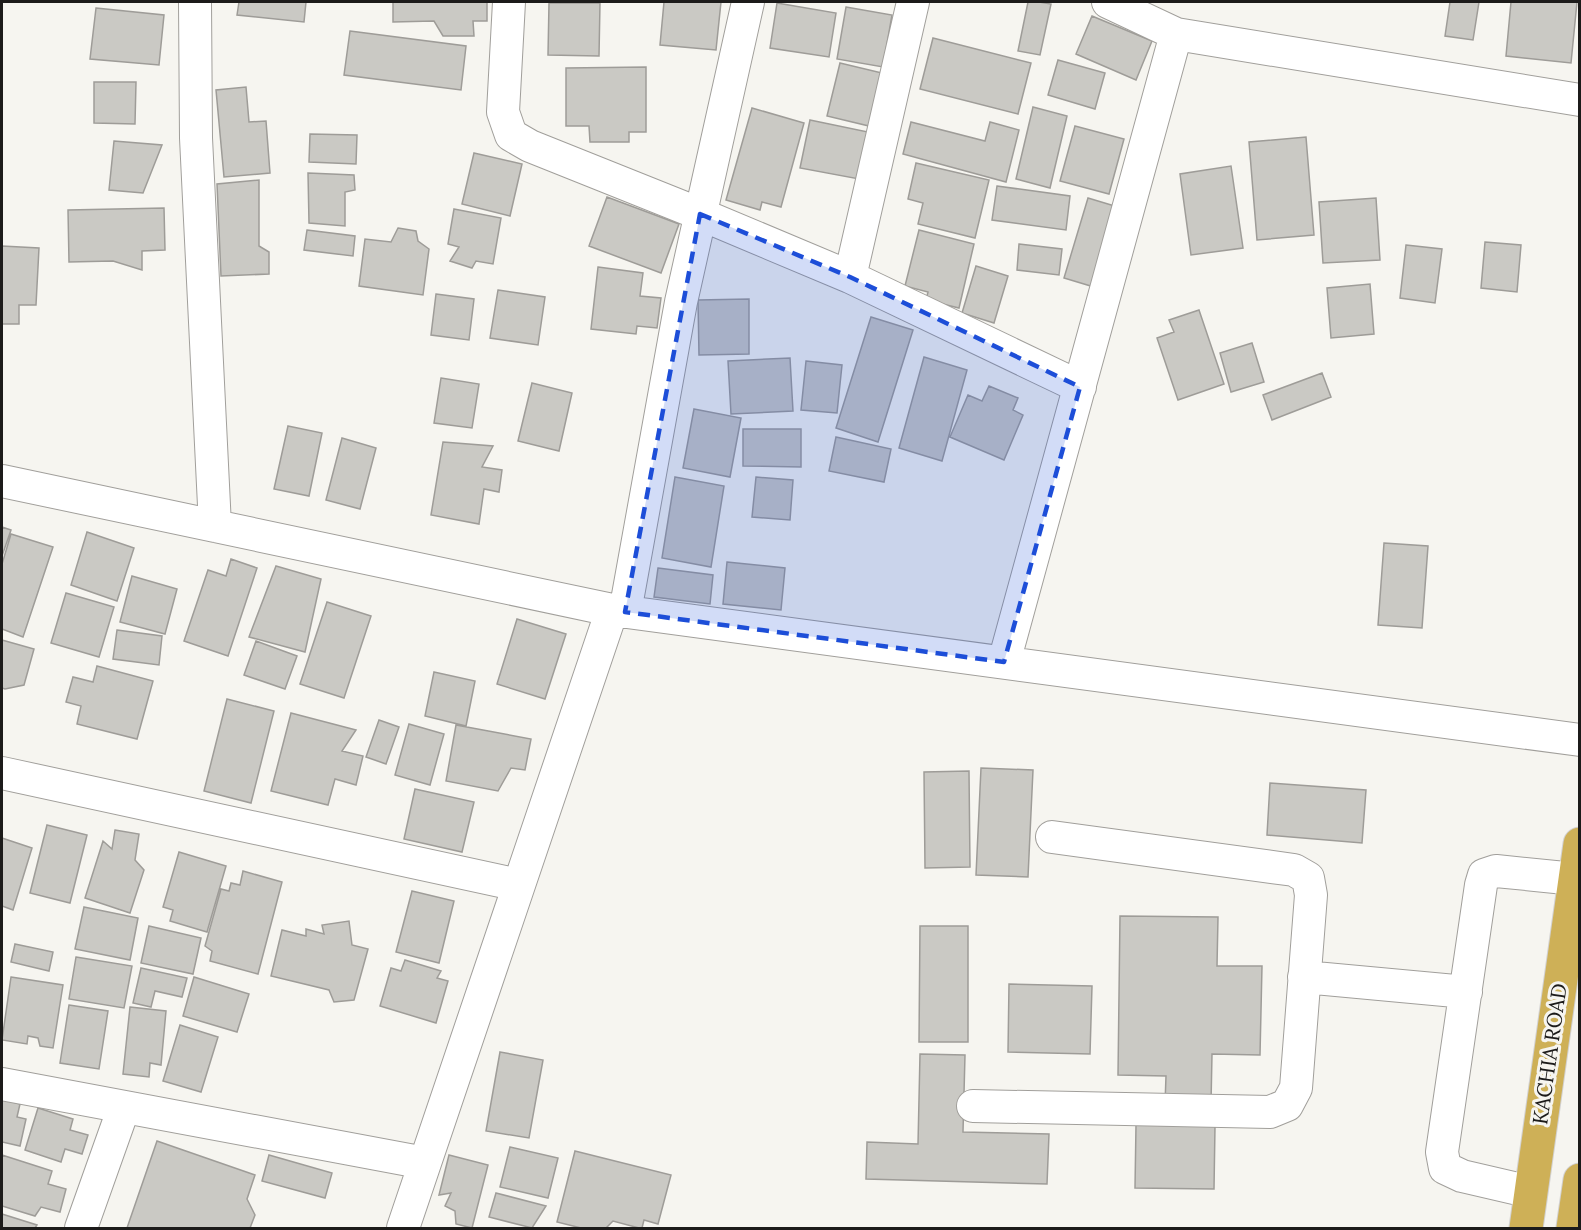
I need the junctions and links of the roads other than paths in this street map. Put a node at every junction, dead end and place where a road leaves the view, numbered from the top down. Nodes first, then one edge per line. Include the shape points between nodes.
1 (195, 2) edge
2 (509, 2) edge
3 (748, 2) edge
4 (913, 2) edge
5 (1108, 2) edge
6 (1176, 34) junction
7 (1580, 100) edge
8 (700, 214) junction
9 (850, 277) junction
10 (1080, 387) junction
11 (2, 481) edge
12 (215, 526) junction
13 (619, 611) junction
14 (1005, 662) junction
15 (1580, 740) edge
16 (2, 773) edge
17 (1052, 837) dead end
18 (1580, 844) edge
19 (1575, 879) junction
20 (519, 885) junction
21 (1304, 977) junction
22 (1466, 992) junction
23 (2, 1084) edge
24 (972, 1106) dead end
25 (124, 1107) junction
26 (425, 1163) junction
27 (1580, 1180) edge
28 (1531, 1192) junction
29 (81, 1228) edge
30 (403, 1228) edge
31 (1526, 1228) edge
32 (1573, 1228) edge

1 - 12 street via 196,138
2 - 8 street via 503,112 511,135
3 - 8 street
4 - 9 street
5 - 6 street
6 - 7 street
6 - 10 street
8 - 9 street
8 - 13 street
9 - 10 street
10 - 14 street
11 - 12 street
12 - 13 street
13 - 14 street
13 - 20 street
14 - 15 street
16 - 20 street
17 - 21 street via 1294,870 1308,878 1311,895
18 - 19 highway, KACHIA ROAD
19 - 22 street via 1496,871 1484,875
19 - 28 highway, KACHIA ROAD
20 - 26 street
21 - 22 street
21 - 24 street via 1296,1088 1287,1105 1270,1112
22 - 28 street via 1442,1152 1445,1168 1462,1176
23 - 25 street
25 - 26 street
25 - 29 street
26 - 30 street
27 - 32 highway
28 - 31 highway, KACHIA ROAD

